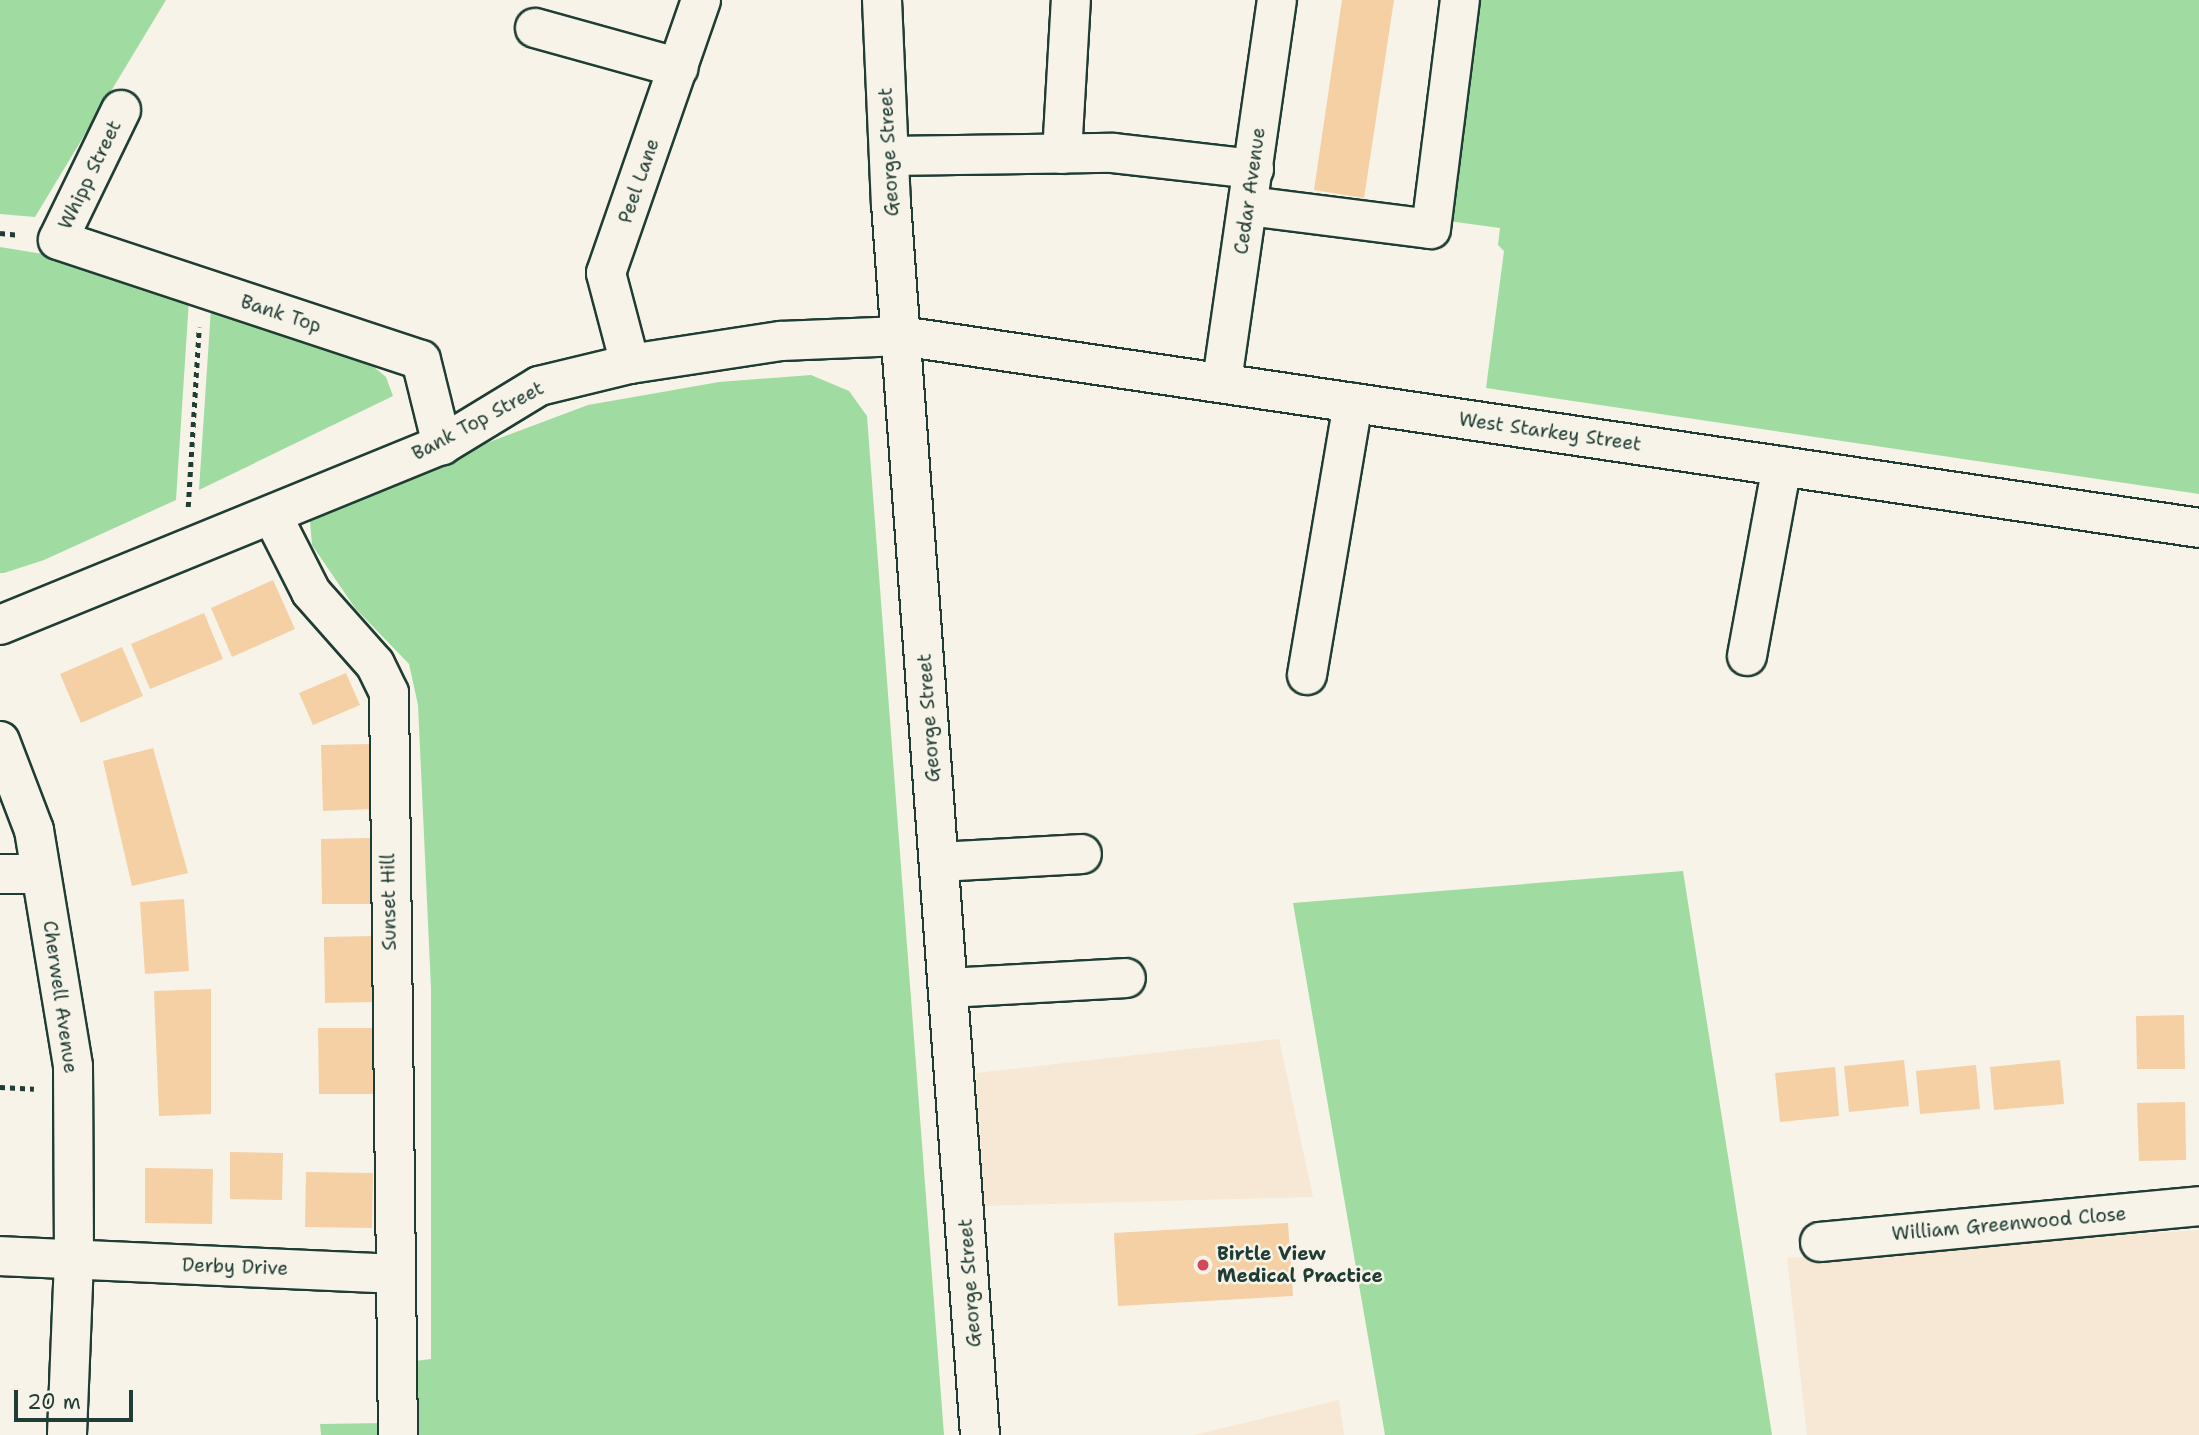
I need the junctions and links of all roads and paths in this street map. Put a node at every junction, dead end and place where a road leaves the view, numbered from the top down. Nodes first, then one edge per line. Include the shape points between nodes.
1 (701, 0) edge
2 (882, 0) edge
3 (1071, 0) edge
4 (1277, 0) edge
5 (1460, 0) edge
6 (535, 28) dead end
7 (678, 68) junction
8 (121, 110) dead end
9 (1062, 154) junction
10 (889, 156) junction
11 (1254, 169) junction
12 (1249, 206) junction
13 (58, 240) joint
14 (202, 288) junction
15 (901, 336) junction
16 (630, 364) junction
17 (1222, 381) junction
18 (1353, 403) junction
19 (442, 445) junction
20 (1782, 466) junction
21 (272, 515) junction
22 (2199, 528) edge
23 (185, 550) junction
24 (0, 625) edge
25 (1747, 656) dead end
26 (1307, 675) dead end
27 (0, 741) edge
28 (1082, 854) dead end
29 (940, 862) junction
30 (0, 874) edge
31 (41, 874) junction
32 (1126, 978) dead end
33 (949, 988) junction
34 (2199, 1206) edge
35 (1820, 1242) dead end
36 (0, 1256) edge
37 (74, 1260) junction
38 (396, 1274) junction
39 (67, 1435) edge
40 (398, 1435) edge
41 (980, 1435) edge

1 - 7 street, Peel Lane
2 - 10 street, George Street
3 - 9 street
4 - 11 street, Cedar Avenue
5 - 12 street via 1431,229
6 - 7 street
7 - 16 street, Peel Lane via 606,273
8 - 13 street, Whipp Street
9 - 10 street
9 - 11 street via 1113,153
10 - 15 street, George Street
11 - 12 street, Cedar Avenue
12 - 17 street, Cedar Avenue
13 - 14 street, Bank Top
14 - 19 street, Bank Top via 421,360
14 - 23 path
15 - 16 street, Bank Top Street via 781,341
15 - 17 street, West Starkey Street
15 - 29 street, George Street
16 - 19 street, Bank Top Street via 539,386
17 - 18 street, West Starkey Street
18 - 20 street, West Starkey Street
18 - 26 street
19 - 21 street, Bank Top Street
20 - 22 street, West Starkey Street
20 - 25 street
21 - 23 street, Bank Top Street
21 - 38 street, Sunset Hill via 311,592 375,664 388,693
23 - 24 street, Bank Top Street
27 - 31 street, Cherwell Avenue via 34,830
28 - 29 street
29 - 33 street, George Street
30 - 31 street
31 - 37 street, Cherwell Avenue via 73,1066
32 - 33 street
33 - 41 street, George Street
34 - 35 street, William Greenwood Close
36 - 37 street, Derby Drive
37 - 38 street, Derby Drive
37 - 39 street, Cherwell Avenue
38 - 40 street, Sunset Hill

